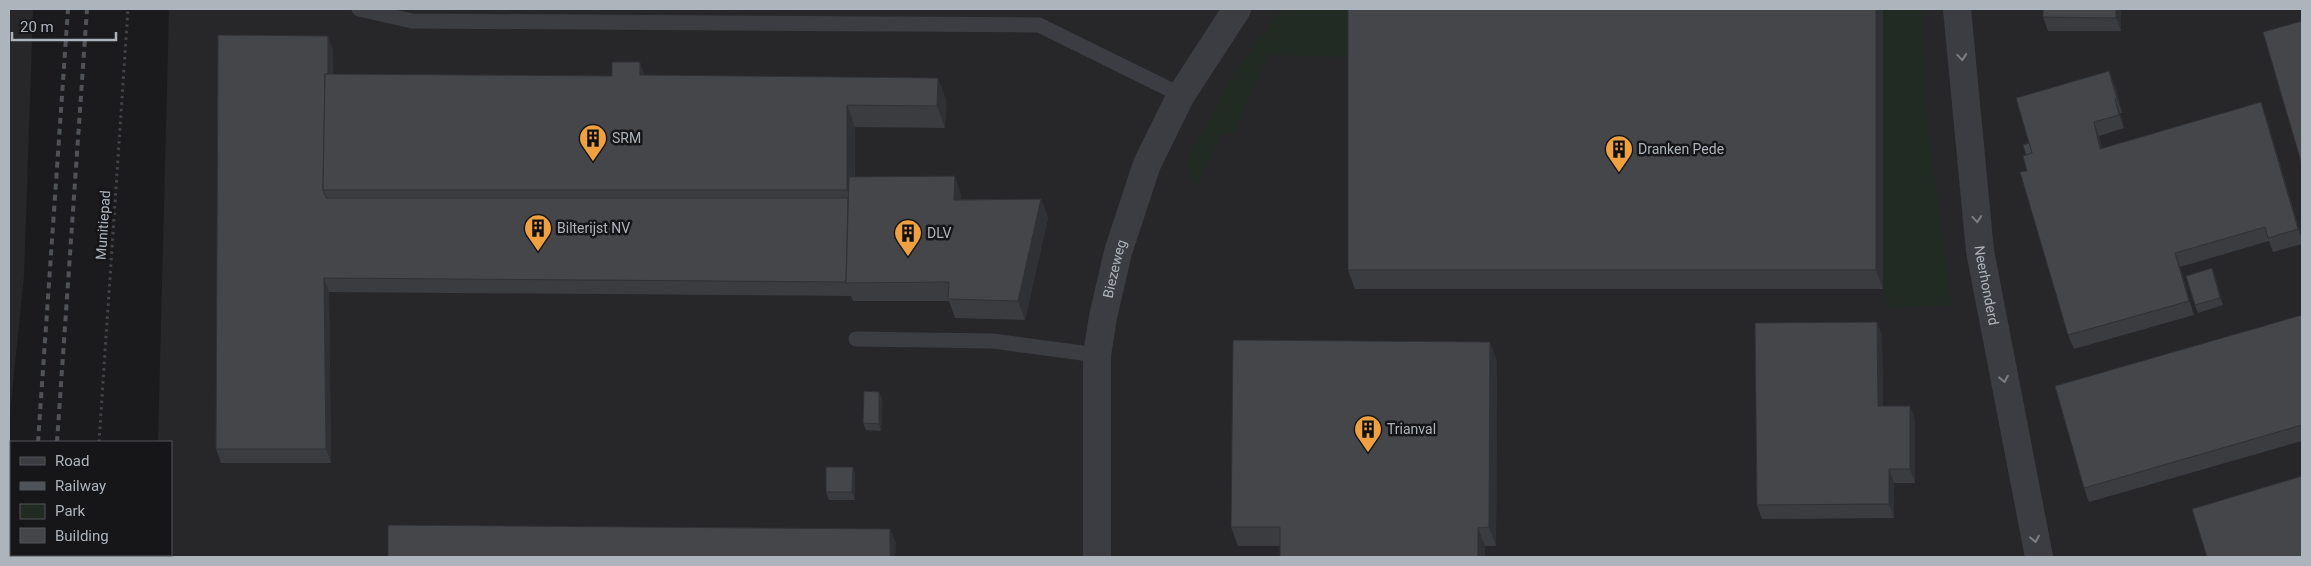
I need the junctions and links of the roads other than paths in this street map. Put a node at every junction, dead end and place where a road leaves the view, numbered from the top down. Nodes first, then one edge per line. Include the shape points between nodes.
1 (359, 9) edge
2 (1237, 9) edge
3 (1957, 9) edge
4 (1180, 95) junction
5 (856, 339) dead end
6 (1097, 355) junction
7 (1097, 557) edge
8 (2039, 557) edge

1 - 4 lane via 412,20 1039,25
2 - 4 street, Biezeweg
3 -> 8 street, Neerhonderd via 1980,251
4 - 6 street, Biezeweg via 1147,164 1118,252
5 - 6 lane via 993,341
6 - 7 street, Biezeweg

